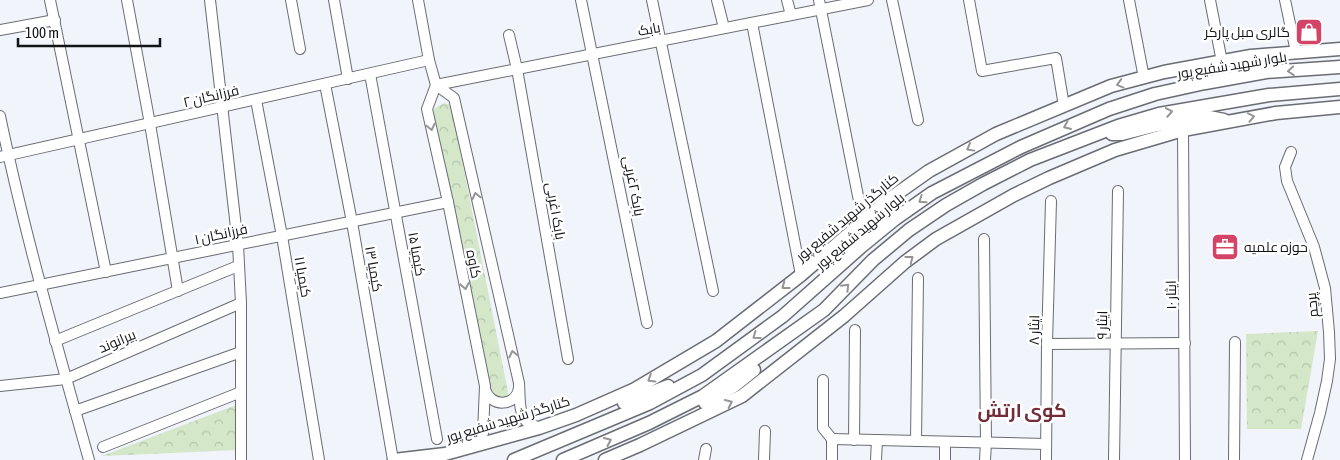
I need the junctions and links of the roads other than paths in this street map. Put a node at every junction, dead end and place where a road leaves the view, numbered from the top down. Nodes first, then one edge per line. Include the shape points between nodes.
1 (50, 0) edge
2 (127, 0) edge
3 (210, 0) edge
4 (292, 0) edge
5 (334, 0) edge
6 (418, 0) edge
7 (582, 0) edge
8 (652, 0) edge
9 (717, 0) edge
10 (787, 0) edge
11 (868, 0) edge
12 (892, 0) edge
13 (969, 0) edge
14 (1130, 0) edge
15 (1210, 0) edge
16 (1285, 0) edge
17 (820, 5) edge
18 (790, 15) junction
19 (54, 20) junction
20 (752, 23) junction
21 (724, 28) junction
22 (0, 30) edge
23 (509, 34) dead end
24 (660, 41) junction
25 (300, 49) dead end
26 (1340, 49) edge
27 (1296, 52) junction
28 (593, 54) junction
29 (429, 60) junction
30 (1222, 62) junction
31 (1340, 67) edge
32 (517, 69) junction
33 (370, 74) junction
34 (1144, 78) junction
35 (348, 79) junction
36 (325, 84) junction
37 (436, 85) junction
38 (1340, 89) edge
39 (256, 100) junction
40 (1064, 106) junction
41 (223, 107) junction
42 (1340, 107) edge
43 (0, 116) edge
44 (918, 120) dead end
45 (1230, 121) junction
46 (150, 124) junction
47 (1183, 130) junction
48 (1092, 136) junction
49 (80, 140) junction
50 (1291, 152) dead end
51 (4, 157) edge
52 (1118, 191) dead end
53 (1051, 200) dead end
54 (448, 202) junction
55 (396, 213) junction
56 (863, 221) junction
57 (352, 222) junction
58 (282, 236) junction
59 (984, 239) dead end
60 (238, 245) junction
61 (172, 258) junction
62 (238, 266) junction
63 (106, 272) junction
64 (801, 274) junction
65 (918, 278) dead end
66 (40, 285) junction
67 (178, 291) junction
68 (713, 291) dead end
69 (0, 293) edge
70 (241, 303) junction
71 (647, 323) dead end
72 (800, 327) junction
73 (855, 330) dead end
74 (55, 341) junction
75 (1235, 342) dead end
76 (1185, 343) junction
77 (1047, 344) junction
78 (1116, 344) junction
79 (241, 352) junction
80 (568, 359) dead end
81 (702, 376) junction
82 (66, 379) junction
83 (823, 380) dead end
84 (519, 383) junction
85 (0, 386) edge
86 (484, 386) junction
87 (241, 392) junction
88 (75, 411) junction
89 (576, 415) junction
90 (539, 428) junction
91 (765, 431) dead end
92 (437, 439) dead end
93 (832, 439) junction
94 (854, 440) junction
95 (877, 440) junction
96 (916, 441) junction
97 (945, 442) junction
98 (986, 442) junction
99 (1046, 444) junction
100 (640, 445) junction
101 (103, 447) dead end
102 (471, 447) junction
103 (706, 449) dead end
104 (90, 460) edge
105 (241, 460) edge
106 (319, 460) edge
107 (394, 460) edge
108 (514, 460) edge
109 (563, 460) edge
110 (605, 460) edge
111 (704, 460) edge
112 (764, 460) edge
113 (832, 460) edge
114 (876, 460) edge
115 (945, 460) edge
116 (985, 460) edge
117 (1046, 460) edge
118 (1114, 460) edge
119 (1185, 460) edge
120 (1234, 460) edge
121 (1307, 460) edge

1 - 19 street
2 - 46 street
3 - 41 street
4 - 25 street
5 - 35 street
6 - 29 street
7 - 28 street, بابک ۲غربی
8 - 24 street
9 - 21 street
10 - 18 street
11 - 17 street, بابک
12 - 44 street
13 - 40 street via 982,71 1056,58
14 - 34 street
15 - 30 street
16 - 27 street
17 - 18 street, بابک
17 - 56 street
18 - 20 street, بابک
19 - 22 street
19 - 49 street
20 - 21 street, بابک
20 - 64 street
21 - 24 street, بابک
23 - 32 street, بابک ۱غربی
24 - 28 street, بابک
24 - 68 street
26 - 27 main road, کنارگذر شهید شفیع پور
27 - 30 main road, کنارگذر شهید شفیع پور
28 - 32 street, بابک
28 - 71 street, بابک ۲غربی
29 - 33 street, فرزانگان ۲
29 - 37 street
30 - 34 main road, کنارگذر شهید شفیع پور
31 -> 81 main road, بلوار شهید شفیع پور via 1266,72 1155,94 1109,109 1021,147 932,193 895,219 784,316
32 - 37 street, بابک
32 - 80 street, بابک ۱غربی
33 - 35 street, فرزانگان ۲
33 - 55 street, کیمیا ۱۵
34 -> 40 main road, کنارگذر شهید شفیع پور via 1111,86
35 - 36 street, فرزانگان ۲
36 - 39 street, فرزانگان ۲
36 - 57 street, کیمیا ۱۳
37 -> 54 street, کاوه via 427,109
84 -> 37 street, کاوه via 454,98
48 -> 38 main road via 1177,110 1269,95
39 - 41 street, فرزانگان ۲
39 - 58 street, کیمیا ۱۱
40 -> 56 main road, کنارگذر شهید شفیع پور via 996,134 929,170
41 - 46 street, فرزانگان ۲
41 - 60 street
45 -> 42 main road
43 - 51 street
45 - 47 main road
45 - 48 main road via 1204,116 1122,134
46 - 49 street, فرزانگان ۲
46 - 61 street
47 - 76 street, ایثار ۱۰
100 -> 47 main road via 742,396 936,239 1049,178 1115,150
72 -> 48 main road via 824,310 873,260 946,205 1030,160
49 - 51 street, فرزانگان ۲
49 - 63 street
50 - 121 street, پرچم via 1285,167 1287,181 1314,247 1325,288 1329,332 1327,381
51 - 66 street
52 - 78 street, ایثار ۹
53 - 77 street, ایثار ۸
54 - 55 street, فرزانگان ۱
54 -> 86 street, کاوه
55 - 57 street, فرزانگان ۱
55 - 92 street, کیمیا ۱۵
56 - 64 main road, کنارگذر شهید شفیع پور
57 - 58 street, فرزانگان ۱
57 - 107 street, کیمیا ۱۳
58 - 60 street, فرزانگان ۱
58 - 106 street, کیمیا ۱۱
59 - 98 street
60 - 61 street, فرزانگان ۱
60 - 62 street
61 - 63 street, فرزانگان ۱
61 - 67 street
62 - 67 street
62 - 70 street
63 - 66 street, فرزانگان ۱
64 -> 89 main road, کنارگذر شهید شفیع پور via 716,341 635,389
65 - 96 street
66 - 69 street, فرزانگان ۱
66 - 74 street
67 - 74 street
70 - 79 street
70 - 82 street, بیرانوند
72 - 100 main road via 734,386 669,421
109 -> 72 main road via 703,396
73 - 94 street
74 - 82 street
75 - 120 street
76 - 78 street
76 - 119 street, ایثار ۱۰
77 - 78 street
77 - 99 street, ایثار ۸
78 - 118 street, ایثار ۹
79 - 87 street
79 - 88 street
81 - 89 main road via 616,406
81 - 108 main road, بلوار شهید شفیع پور via 650,403
82 - 85 street, بیرانوند
82 - 88 street
83 - 93 street via 823,428
84 - 86 street via 516,397 503,403 490,398
84 - 90 street, کاوه via 524,418
86 - 102 street, کاوه via 483,433
87 - 101 street
87 - 105 street
88 - 104 street
89 - 90 main road, کنارگذر شهید شفیع پور
90 - 102 main road, کنارگذر شهید شفیع پور
91 - 112 street
93 - 94 street
93 - 113 street
94 - 95 street
95 - 96 street
95 - 114 street
96 - 97 street
97 - 98 street
97 - 115 street
98 - 99 street
98 - 116 street
99 - 117 street, ایثار ۸
100 - 110 main road
102 - 107 main road, کنارگذر شهید شفیع پور via 445,454
103 - 111 street

